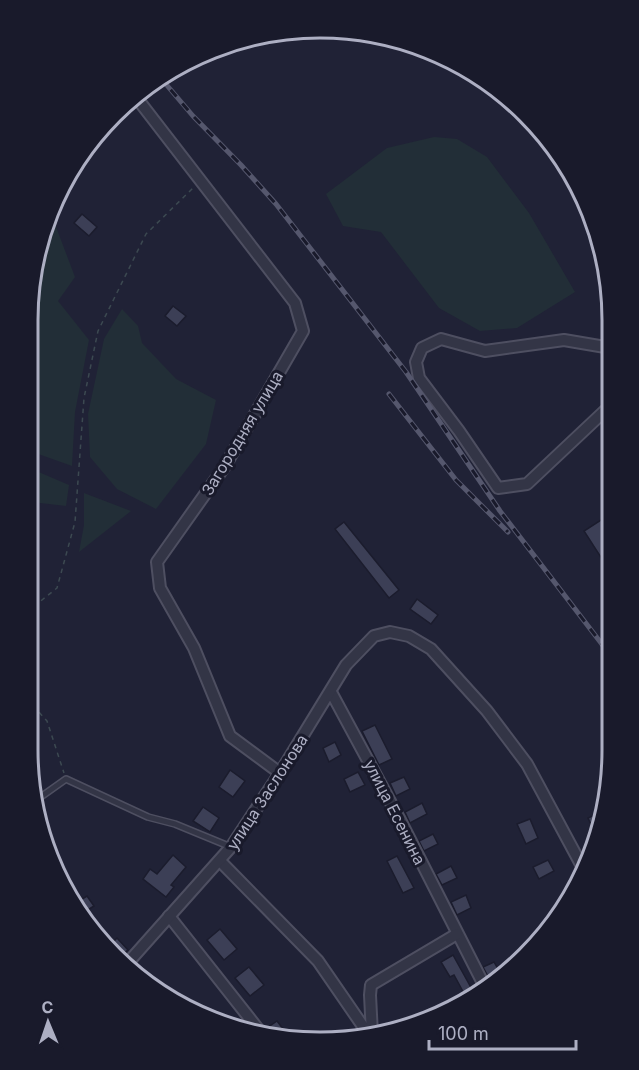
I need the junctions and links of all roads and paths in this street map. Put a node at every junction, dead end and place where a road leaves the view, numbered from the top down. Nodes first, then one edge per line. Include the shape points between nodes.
1 (140, 103) edge
2 (200, 181) junction
3 (602, 346) edge
4 (602, 413) edge
5 (38, 603) edge
6 (331, 692) junction
7 (38, 711) edge
8 (280, 773) junction
9 (66, 779) junction
10 (41, 796) edge
11 (231, 847) junction
12 (220, 861) junction
13 (579, 861) edge
14 (169, 916) junction
15 (457, 934) junction
16 (130, 960) edge
17 (482, 981) edge
18 (255, 1025) edge
19 (370, 1028) edge
20 (365, 1029) edge

1 - 2 street, Загородняя улица
2 - 5 path via 146,234 98,331 84,398 75,522 57,588
2 - 8 street, Загородняя улица via 295,303 303,331 225,466 157,562 160,588 194,648 230,736
3 - 4 street via 564,340 485,351 441,339 422,348 416,362 419,378 498,488 527,484
6 - 8 street, улица Заслонова
6 - 13 street, улица Заслонова via 346,665 374,636 390,632 409,636 430,649 487,711 526,765
6 - 15 street, улица Есенина
7 - 9 path via 47,721
8 - 11 street, улица Заслонова
9 - 10 lane
9 - 11 lane via 148,817
11 - 12 street, улица Заслонова
12 - 14 street, улица Заслонова
12 - 20 street via 318,961
14 - 16 street, улица Заслонова
14 - 18 street
15 - 17 street, улица Есенина
15 - 19 street via 371,985

